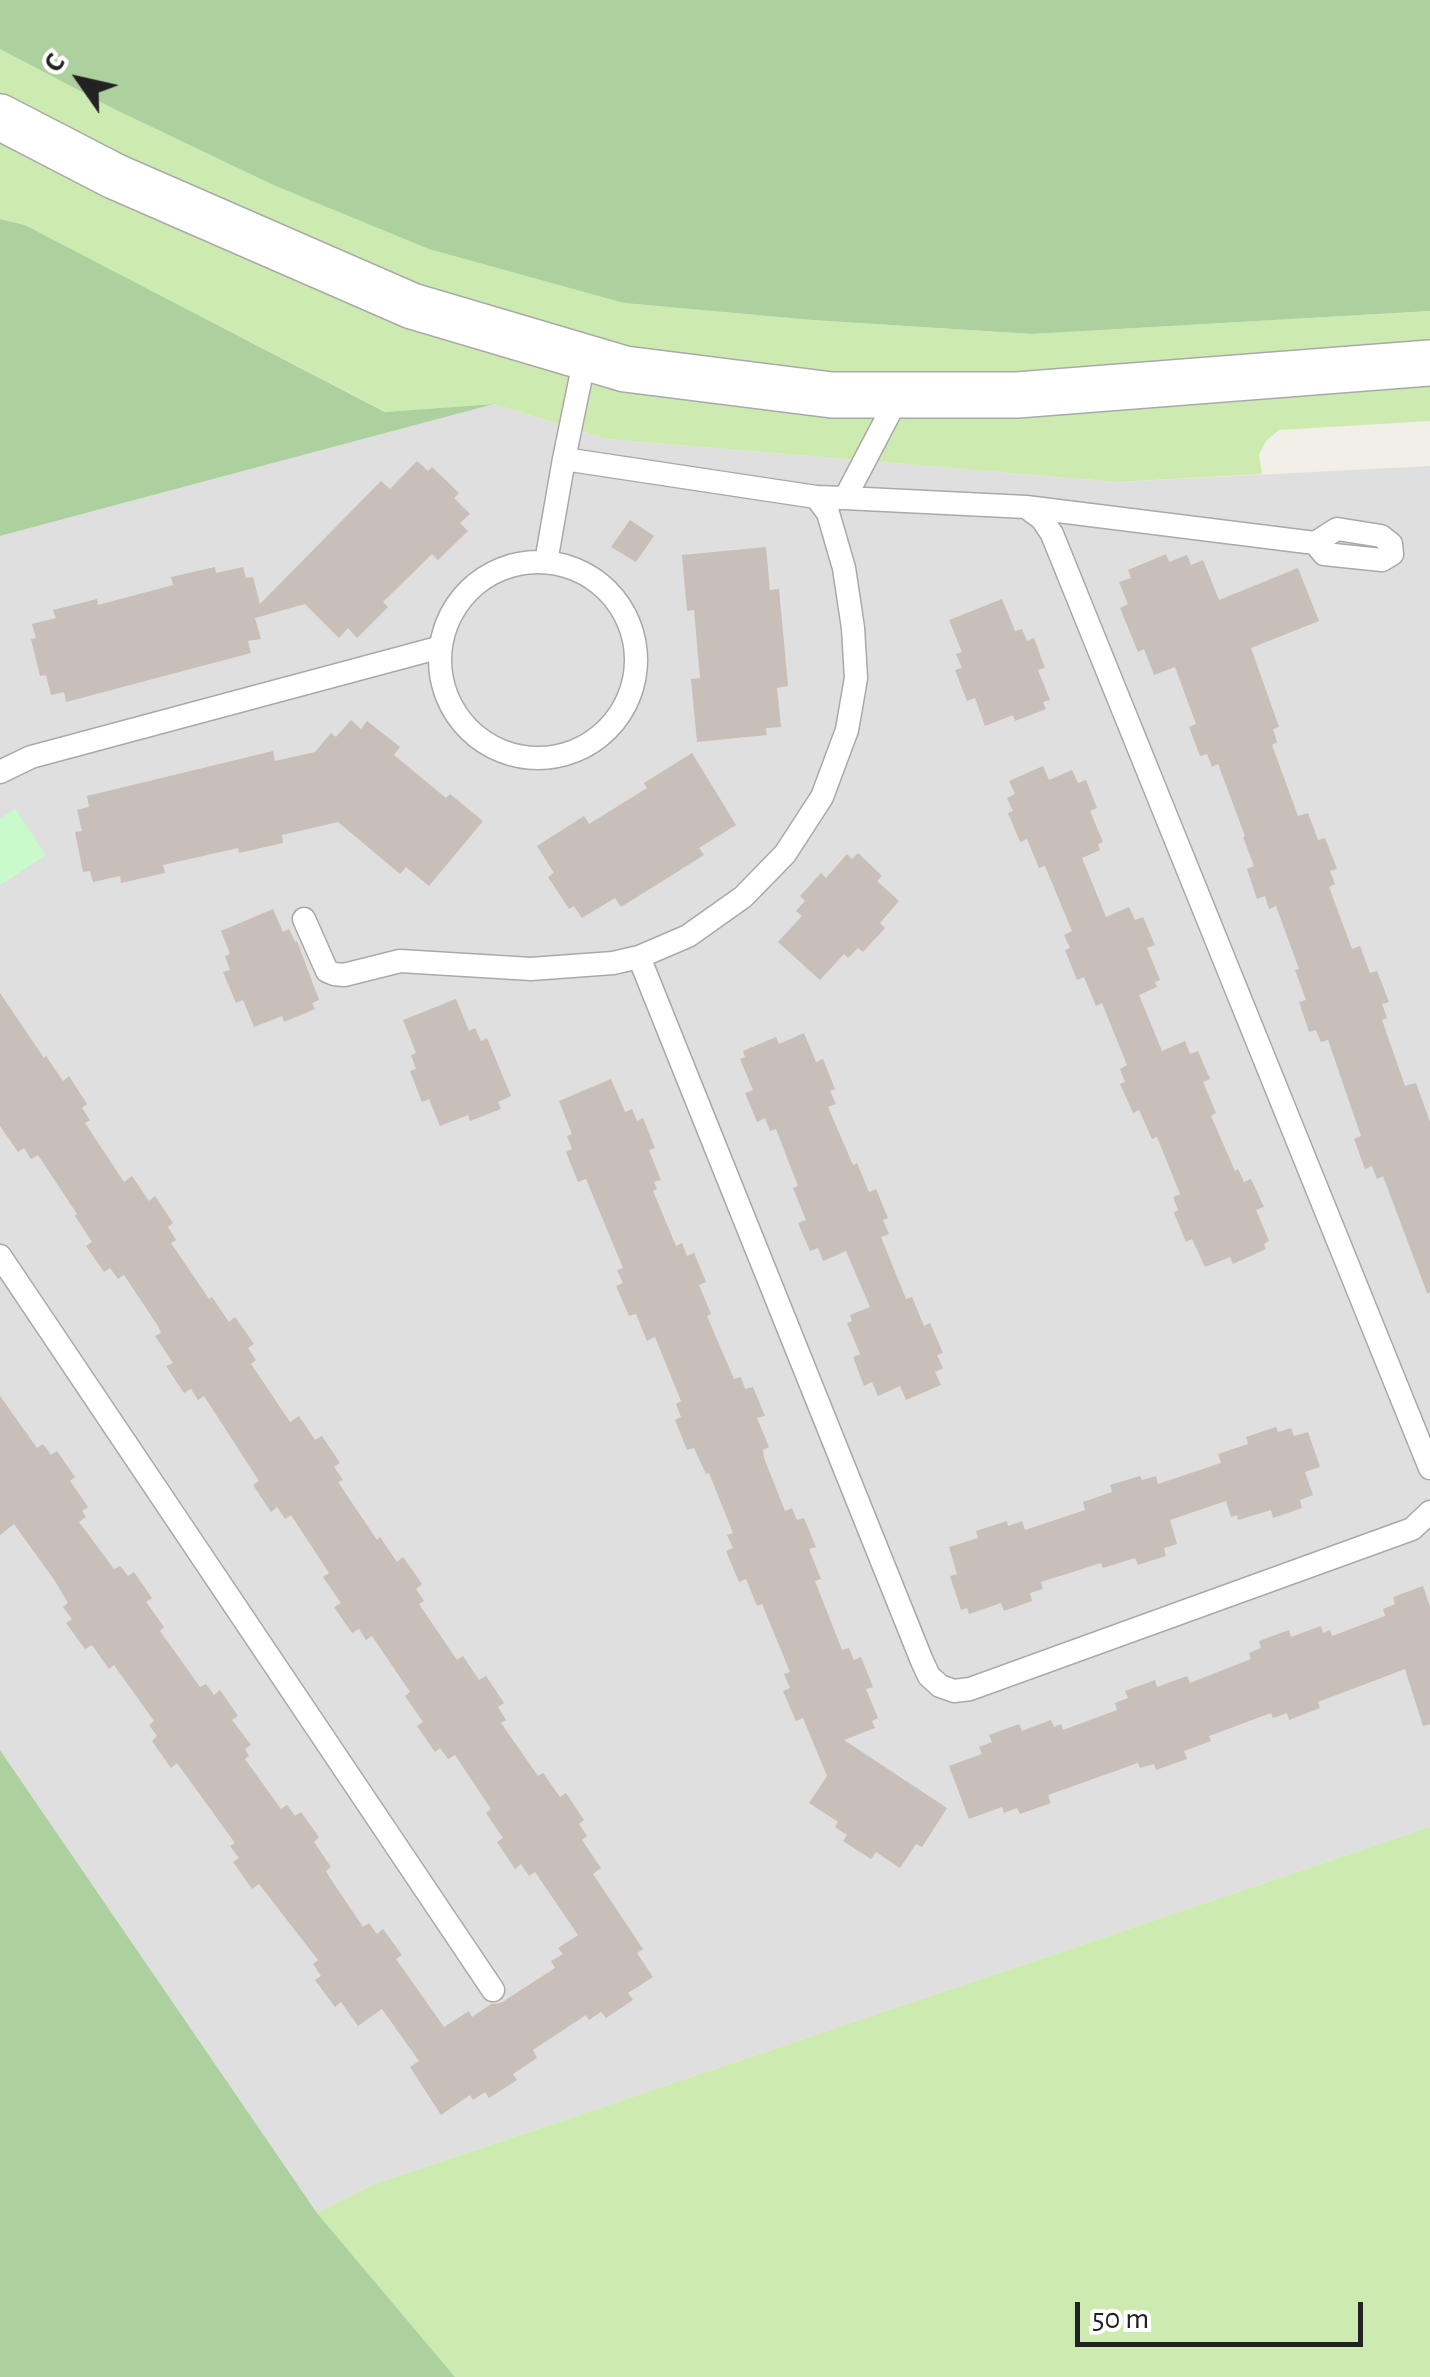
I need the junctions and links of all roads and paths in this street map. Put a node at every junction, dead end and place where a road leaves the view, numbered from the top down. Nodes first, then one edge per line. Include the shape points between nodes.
1 (0, 116) edge
2 (585, 357) junction
3 (1430, 363) edge
4 (900, 395) junction
5 (564, 459) junction
6 (816, 498) junction
7 (844, 498) junction
8 (1026, 507) junction
9 (1315, 543) dead end
10 (546, 562) junction
11 (440, 646) junction
12 (0, 772) edge
13 (304, 919) dead end
14 (639, 957) junction
15 (0, 1256) edge
16 (1430, 1468) edge
17 (1430, 1512) edge
18 (493, 1990) dead end

1 - 2 street via 114,176 412,306
2 - 4 street via 625,369 814,393
2 - 5 lane
3 - 4 street via 1018,395
4 - 7 lane
5 - 6 lane
5 - 10 lane
6 - 7 lane
6 - 14 lane via 828,513 844,568 856,678 847,730 822,797 785,854 743,897 688,936
7 - 8 lane
8 - 9 lane
8 - 16 lane via 1052,534
10 - 11 lane via 507,566 480,580 455,606
10 - 11 lane via 574,568 606,590 633,636 632,688 606,730 566,754 502,752 481,740 449,703
11 - 12 lane via 32,757
13 - 14 lane via 334,974 400,960 531,969
14 - 17 lane via 922,1661 940,1686 954,1691 988,1682 1412,1529
15 - 18 lane

